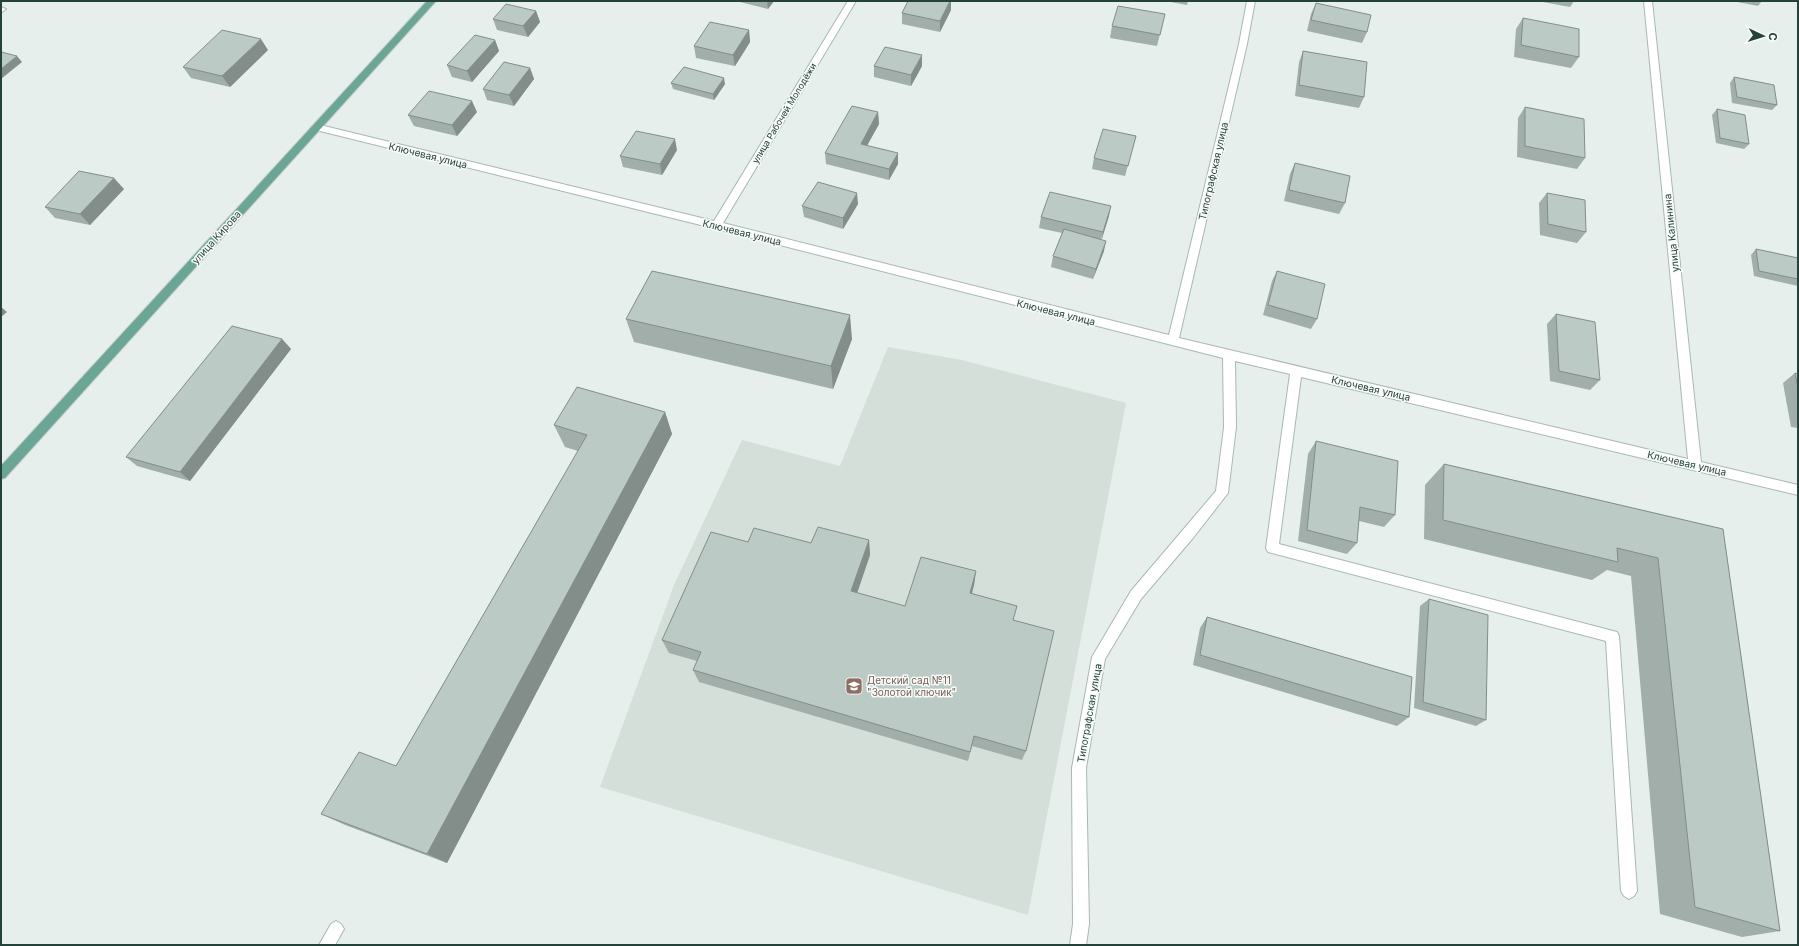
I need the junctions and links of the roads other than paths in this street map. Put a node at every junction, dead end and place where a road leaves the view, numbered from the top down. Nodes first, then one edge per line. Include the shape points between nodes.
1 (432, 1) edge
2 (852, 1) edge
3 (1251, 1) edge
4 (1648, 1) edge
5 (316, 128) junction
6 (717, 225) junction
7 (1173, 341) junction
8 (1228, 355) junction
9 (1296, 370) junction
10 (1695, 465) junction
11 (1, 474) edge
12 (1798, 490) edge
13 (1629, 890) dead end
14 (336, 928) dead end
15 (327, 945) edge
16 (1078, 945) edge

1 - 5 main road, улица Кирова
2 - 6 street, улица Рабочей Молодёжи
3 - 7 street, Типографская улица
4 - 10 street, улица Калинина
5 - 6 street, Ключевая улица
5 - 11 main road, улица Кирова
6 - 7 street, Ключевая улица
7 - 8 street, Ключевая улица
8 - 9 street, Ключевая улица
8 - 16 street, Типографская улица via 1230,427 1222,493 1136,595 1099,658 1079,768 1081,924
9 - 10 street, Ключевая улица
9 - 13 street via 1272,548 1612,636
10 - 12 street, Ключевая улица
14 - 15 street

